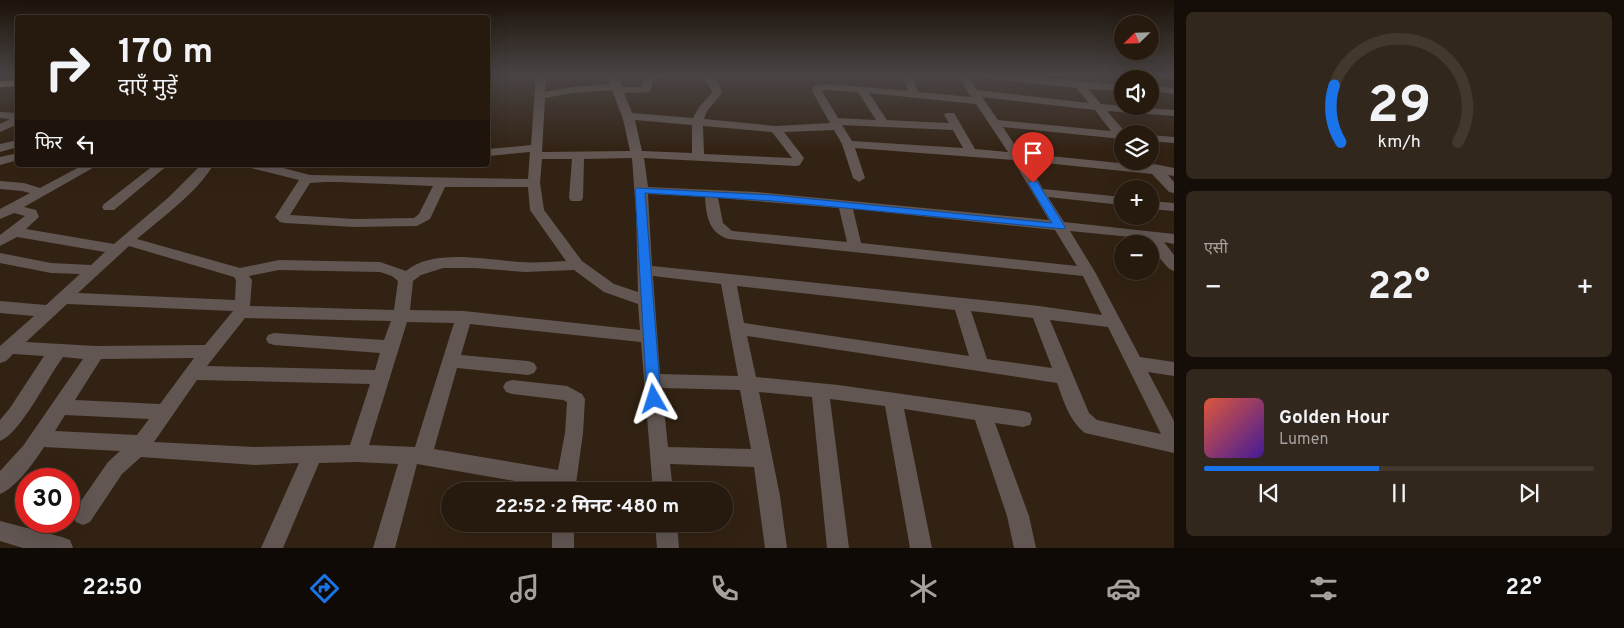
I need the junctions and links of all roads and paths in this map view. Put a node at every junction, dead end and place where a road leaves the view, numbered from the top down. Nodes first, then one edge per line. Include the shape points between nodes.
1 (539, 101) edge
2 (622, 101) edge
3 (712, 101) edge
4 (823, 101) edge
5 (869, 101) edge
6 (980, 101) edge
7 (1021, 101) edge
8 (1093, 101) edge
9 (1098, 107) junction
10 (1174, 113) edge
11 (0, 115) edge
12 (950, 115) dead end
13 (628, 116) junction
14 (15, 117) edge
15 (15, 119) edge
16 (697, 121) junction
17 (883, 122) junction
18 (836, 123) junction
19 (995, 123) junction
20 (1114, 126) edge
21 (957, 127) junction
22 (0, 129) edge
23 (776, 129) junction
24 (1114, 134) edge
25 (1159, 139) edge
26 (1174, 140) edge
27 (15, 144) edge
28 (848, 144) junction
29 (0, 148) edge
30 (490, 152) edge
31 (535, 152) junction
32 (971, 152) junction
33 (636, 154) junction
34 (578, 155) junction
35 (1017, 156) junction
36 (15, 157) edge
37 (698, 157) junction
38 (0, 161) edge
39 (1114, 163) edge
40 (88, 167) edge
41 (159, 167) edge
42 (206, 167) edge
43 (264, 167) edge
44 (1159, 167) edge
45 (1156, 170) edge
46 (1174, 172) edge
47 (859, 178) dead end
48 (308, 179) junction
49 (441, 182) junction
50 (534, 182) junction
51 (0, 185) edge
52 (1174, 189) edge
53 (640, 190) junction
54 (41, 192) junction
55 (1039, 192) junction
56 (711, 194) junction
57 (576, 198) dead end
58 (1114, 200) edge
59 (845, 205) junction
60 (1159, 206) edge
61 (109, 207) dead end
62 (1174, 207) edge
63 (6, 211) edge
64 (1060, 227) junction
65 (15, 232) junction
66 (1148, 235) edge
67 (1159, 237) edge
68 (1174, 239) edge
69 (0, 241) edge
70 (122, 245) junction
71 (1159, 246) edge
72 (855, 247) junction
73 (0, 258) edge
74 (577, 265) junction
75 (1174, 266) edge
76 (93, 270) junction
77 (646, 270) junction
78 (1088, 272) junction
79 (240, 273) junction
80 (406, 279) junction
81 (728, 281) junction
82 (63, 298) junction
83 (646, 301) junction
84 (962, 304) junction
85 (0, 307) edge
86 (242, 309) junction
87 (48, 311) junction
88 (1039, 312) junction
89 (401, 314) junction
90 (464, 317) junction
91 (1112, 322) junction
92 (737, 328) junction
93 (649, 337) junction
94 (274, 339) dead end
95 (390, 348) junction
96 (58, 351) junction
97 (210, 351) junction
98 (5, 352) edge
99 (96, 353) junction
100 (450, 360) junction
101 (980, 363) junction
102 (1134, 363) junction
103 (528, 368) dead end
104 (1174, 368) edge
105 (192, 373) junction
106 (381, 377) junction
107 (1064, 377) junction
108 (652, 381) junction
109 (747, 384) junction
110 (512, 388) dead end
111 (820, 391) junction
112 (894, 401) junction
113 (62, 407) junction
114 (165, 412) junction
115 (982, 414) junction
116 (1023, 419) dead end
117 (0, 433) edge
118 (40, 438) junction
119 (1174, 440) edge
120 (142, 444) junction
121 (1174, 444) edge
122 (357, 453) junction
123 (313, 454) junction
124 (660, 455) junction
125 (416, 456) junction
126 (762, 458) junction
127 (546, 482) edge
128 (567, 482) edge
129 (662, 482) edge
130 (0, 485) edge
131 (83, 515) dead end
132 (0, 531) edge
133 (564, 532) edge
134 (667, 532) edge
135 (62, 548) edge
136 (272, 548) edge
137 (384, 548) edge
138 (563, 548) edge
139 (668, 548) edge
140 (776, 548) edge
141 (838, 548) edge
142 (921, 548) edge
143 (1025, 548) edge

1 - 31 street
2 - 13 street
3 - 16 street via 702,110
4 - 18 street
5 - 17 street
6 - 19 street
7 - 9 street
8 - 9 street
9 - 10 street
9 - 20 street
11 - 14 street
12 - 21 street
13 - 16 street
13 - 33 street
15 - 22 street
16 - 23 street
16 - 37 street
17 - 18 street
17 - 21 street
18 - 23 street
18 - 28 street
19 - 24 street
19 - 35 street
21 - 32 street
23 - 37 street via 798,158 796,162
25 - 26 street
27 - 29 street
28 - 32 street
28 - 47 street
30 - 31 street
31 - 34 street
31 - 50 street
32 - 35 street
33 - 34 street
33 - 37 street
33 - 53 street
34 - 57 street
35 - 39 street
35 - 55 street
36 - 38 street
40 - 54 street
41 - 61 street
42 - 70 street via 186,189
43 - 48 street
44 - 46 street
45 - 52 street
48 - 49 street
48 - 49 street via 282,218 354,223 417,222 425,216
49 - 50 street
50 - 74 street via 537,210
51 - 54 street
53 - 56 street
53 - 77 street
54 - 63 street
55 - 58 street
55 - 64 street
56 - 59 street
56 - 72 street via 715,226 729,235
59 - 64 street
59 - 72 street
60 - 62 street
63 - 65 street via 31,213 30,220
64 - 66 street
64 - 78 street
65 - 69 street
65 - 70 street
67 - 68 street
70 - 76 street
70 - 79 street
71 - 75 street
72 - 78 street
73 - 76 street via 52,268
74 - 80 street via 518,267 459,261 424,268 410,273
74 - 83 street via 609,288
76 - 82 street
77 - 81 street
77 - 83 street
78 - 91 street
79 - 80 street via 285,265 380,267 397,272
79 - 86 street via 244,284
80 - 89 street
81 - 84 street
81 - 92 street
82 - 86 street
82 - 87 street
83 - 93 street
84 - 88 street
84 - 101 street
85 - 87 street
86 - 89 street
86 - 97 street
87 - 98 street
88 - 91 street
88 - 107 street
89 - 90 street
89 - 95 street
90 - 93 street
90 - 100 street
91 - 102 street
92 - 101 street
92 - 109 street
93 - 108 street
94 - 95 street
95 - 106 street
96 - 98 street
96 - 99 street
96 - 117 street via 22,407
97 - 99 street
97 - 105 street
99 - 113 street
100 - 103 street
100 - 125 street
101 - 107 street
102 - 104 street
102 - 119 street
105 - 106 street
105 - 114 street
106 - 122 street
107 - 121 street via 1077,411 1086,423
108 - 109 street
108 - 124 street
109 - 111 street
109 - 126 street
110 - 128 street via 567,393 576,399
111 - 112 street
111 - 141 street
112 - 115 street
112 - 142 street
113 - 114 street
113 - 118 street
114 - 120 street
115 - 116 street
115 - 143 street via 1018,516
118 - 120 street
118 - 130 street
120 - 123 street via 143,449 152,451 226,452 255,456
120 - 131 street via 115,468
122 - 123 street
122 - 125 street
123 - 136 street
124 - 126 street
124 - 129 street
125 - 127 street
125 - 137 street
126 - 140 street
132 - 135 street
133 - 138 street
134 - 139 street

